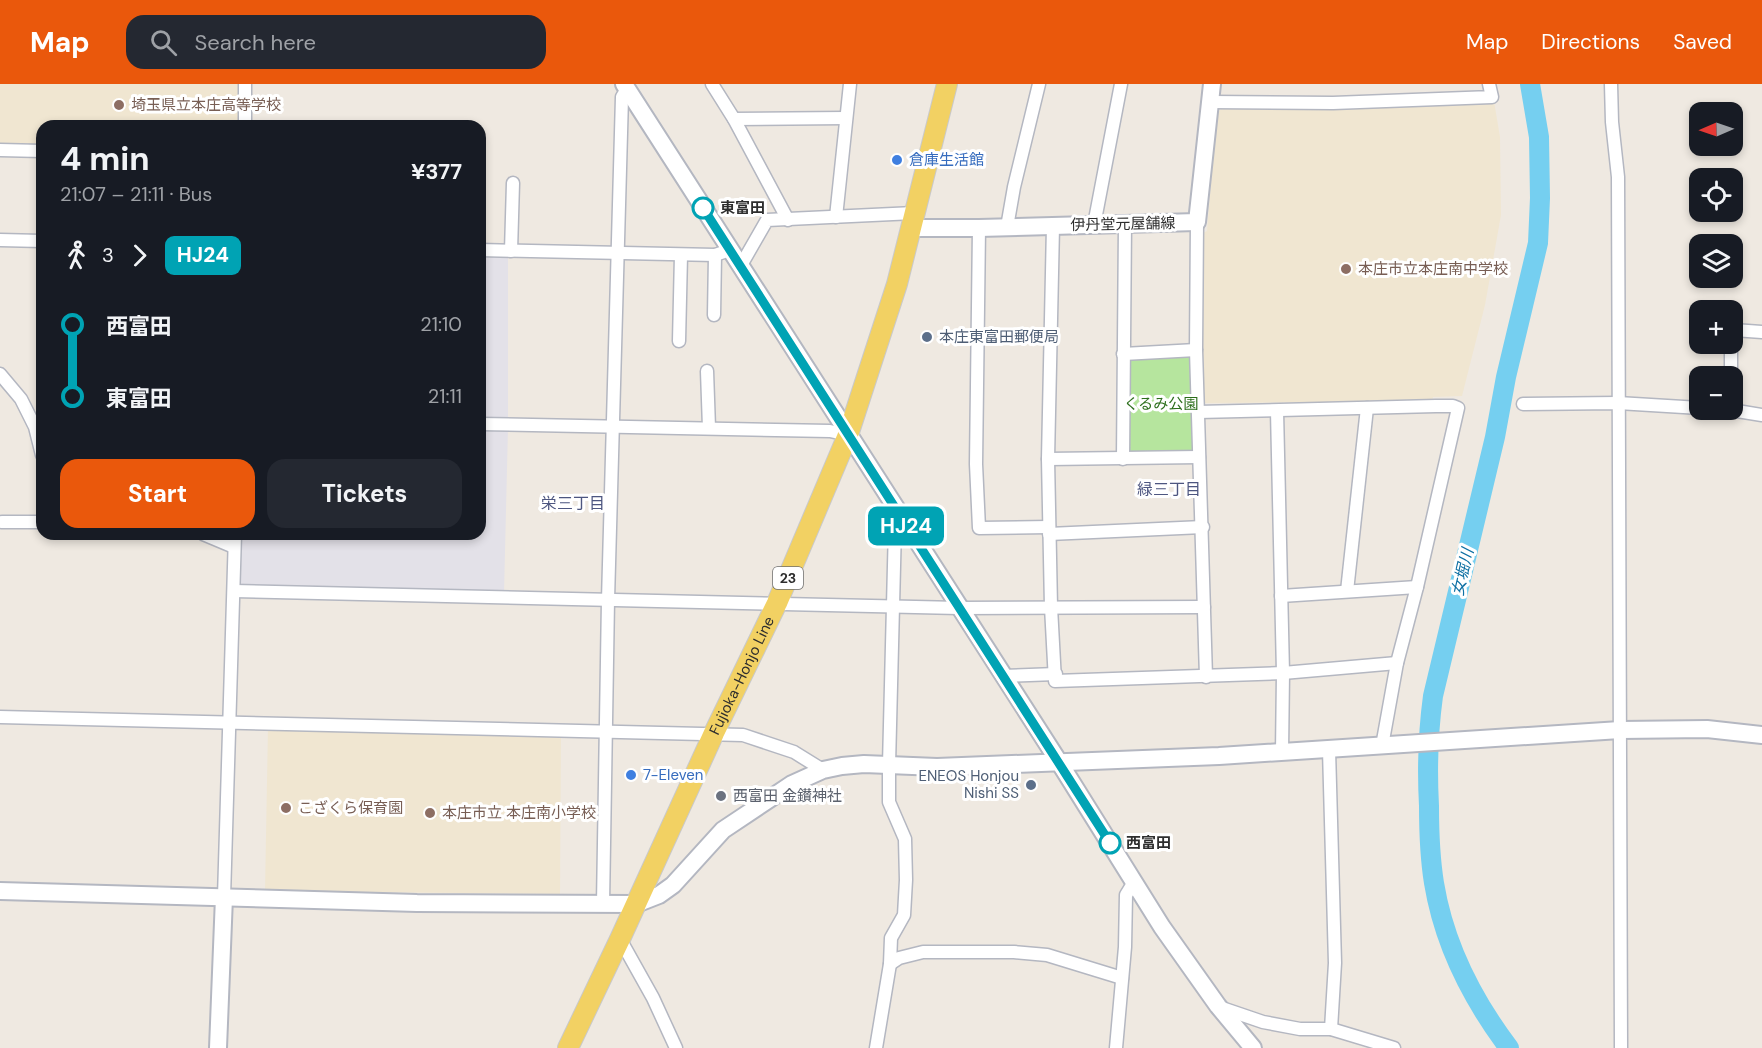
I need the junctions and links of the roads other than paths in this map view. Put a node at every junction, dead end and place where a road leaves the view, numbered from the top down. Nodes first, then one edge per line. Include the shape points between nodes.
1 (245, 84) edge
2 (712, 84) edge
3 (850, 84) edge
4 (946, 84) edge
5 (1039, 84) edge
6 (1121, 84) edge
7 (1212, 84) edge
8 (1489, 84) edge
9 (1611, 84) edge
10 (625, 86) edge
11 (1211, 102) junction
12 (846, 118) junction
13 (734, 119) junction
14 (244, 120) edge
15 (0, 150) edge
16 (36, 151) edge
17 (513, 183) dead end
18 (836, 217) junction
19 (788, 220) junction
20 (913, 220) junction
21 (1197, 222) junction
22 (1125, 224) junction
23 (1094, 225) junction
24 (1053, 226) junction
25 (1007, 227) junction
26 (979, 228) junction
27 (0, 240) edge
28 (36, 240) edge
29 (486, 250) edge
30 (511, 251) junction
31 (722, 253) junction
32 (617, 254) junction
33 (681, 255) junction
34 (740, 267) junction
35 (714, 315) dead end
36 (1743, 331) edge
37 (1762, 332) edge
38 (679, 341) dead end
39 (1197, 350) junction
40 (1123, 354) junction
41 (707, 370) dead end
42 (0, 374) edge
43 (1618, 403) junction
44 (1523, 404) dead end
45 (1689, 407) edge
46 (1367, 408) junction
47 (1277, 411) junction
48 (1198, 412) junction
49 (1743, 412) edge
50 (28, 414) junction
51 (36, 414) edge
52 (1762, 415) edge
53 (486, 424) edge
54 (613, 427) junction
55 (708, 428) junction
56 (36, 431) edge
57 (848, 435) junction
58 (1199, 457) junction
59 (1048, 459) junction
60 (1123, 459) junction
61 (901, 519) junction
62 (2, 522) dead end
63 (36, 522) edge
64 (1203, 527) junction
65 (1049, 530) junction
66 (235, 540) edge
67 (1417, 587) junction
68 (234, 591) junction
69 (1347, 591) junction
70 (1281, 596) junction
71 (608, 600) junction
72 (777, 603) junction
73 (894, 607) junction
74 (1051, 607) junction
75 (1204, 607) junction
76 (958, 608) junction
77 (1397, 663) junction
78 (1283, 673) junction
79 (1056, 674) junction
80 (1002, 676) junction
81 (1206, 677) junction
82 (0, 717) edge
83 (230, 722) junction
84 (606, 730) junction
85 (1620, 730) junction
86 (714, 733) junction
87 (1762, 735) edge
88 (1382, 746) junction
89 (1329, 750) junction
90 (1282, 752) junction
91 (1059, 762) junction
92 (889, 765) junction
93 (823, 770) junction
94 (1134, 882) junction
95 (0, 891) edge
96 (224, 897) junction
97 (603, 904) junction
98 (636, 904) junction
99 (620, 939) junction
100 (890, 964) junction
101 (1122, 978) junction
102 (1218, 1006) junction
103 (1331, 1029) junction
104 (218, 1048) edge
105 (568, 1048) edge
106 (676, 1048) edge
107 (876, 1048) edge
108 (1116, 1048) edge
109 (1253, 1048) edge
110 (1394, 1048) edge
111 (1622, 1048) edge

1 - 14 street
2 - 13 street
3 - 12 street
4 - 20 main road, Fujioka-Honjo Line / 23
5 - 25 street
6 - 23 street
7 - 11 street, 伊丹堂元屋舗線
8 - 11 street via 1492,98
9 - 43 street via 1618,177
10 - 31 street
10 - 32 street
11 - 21 street, 伊丹堂元屋舗線
12 - 13 street
12 - 18 street
13 - 19 street
15 - 16 street
17 - 30 street
18 - 19 street
18 - 20 street
19 - 34 street via 767,220
20 - 26 street, 伊丹堂元屋舗線
20 - 57 main road, Fujioka-Honjo Line / 23 via 897,284
21 - 22 street, 伊丹堂元屋舗線
21 - 39 street
22 - 23 street, 伊丹堂元屋舗線
22 - 40 street
23 - 24 street, 伊丹堂元屋舗線
24 - 25 street, 伊丹堂元屋舗線
24 - 59 street
25 - 26 street, 伊丹堂元屋舗線
26 - 65 street via 979,528
27 - 28 street
29 - 30 street
30 - 32 street
31 - 33 street
31 - 34 street
31 - 35 street
32 - 33 street
32 - 54 street
33 - 38 street
34 - 57 street
36 - 37 street
39 - 40 street
39 - 48 street
40 - 60 street
41 - 55 street
42 - 50 street
43 - 44 street
43 - 45 street
43 - 85 street
46 - 47 street
46 - 67 street via 1458,408
46 - 69 street
47 - 48 street
47 - 70 street
48 - 58 street
49 - 52 street
50 - 51 street
50 - 56 street
53 - 54 street
54 - 55 street
54 - 71 street
55 - 57 street via 830,431
57 - 61 street
57 - 72 main road, Fujioka-Honjo Line / 23
58 - 60 street
58 - 64 street
59 - 60 street
59 - 65 street
61 - 73 street via 895,526
61 - 76 street
62 - 63 street
64 - 65 street
64 - 75 street
65 - 74 street
66 - 68 street
67 - 69 street
67 - 77 street
68 - 71 street
68 - 83 street
69 - 70 street
70 - 78 street
71 - 72 street
71 - 84 street
72 - 73 street
72 - 86 main road, Fujioka-Honjo Line / 23
73 - 76 street
73 - 92 street
74 - 75 street
74 - 76 street
74 - 79 street
75 - 81 street
76 - 80 street
77 - 78 street
77 - 88 street
78 - 81 street
78 - 90 street
79 - 80 street
79 - 81 street via 1055,681
80 - 91 street
82 - 83 street
83 - 84 street
83 - 96 street
84 - 86 street
84 - 97 street
85 - 87 street via 1707,729
85 - 88 street
85 - 111 street
86 - 93 street via 765,741 794,752
86 - 98 main road, Fujioka-Honjo Line / 23
88 - 89 street
89 - 90 street
89 - 103 street via 1335,963
90 - 91 street
91 - 92 street
91 - 94 street
92 - 93 street
92 - 100 street via 889,802 905,839 906,880 904,915 891,938
93 - 98 street via 792,784 723,830 673,885
94 - 101 street via 1126,895
94 - 102 street
95 - 96 street
96 - 97 street
96 - 104 street
97 - 98 street
98 - 99 main road, Fujioka-Honjo Line / 23
99 - 105 main road, Fujioka-Honjo Line / 23
99 - 106 street
100 - 101 street via 923,952 1014,952 1047,955
100 - 107 street
101 - 108 street
102 - 103 street via 1263,1022
102 - 109 street
103 - 110 street

